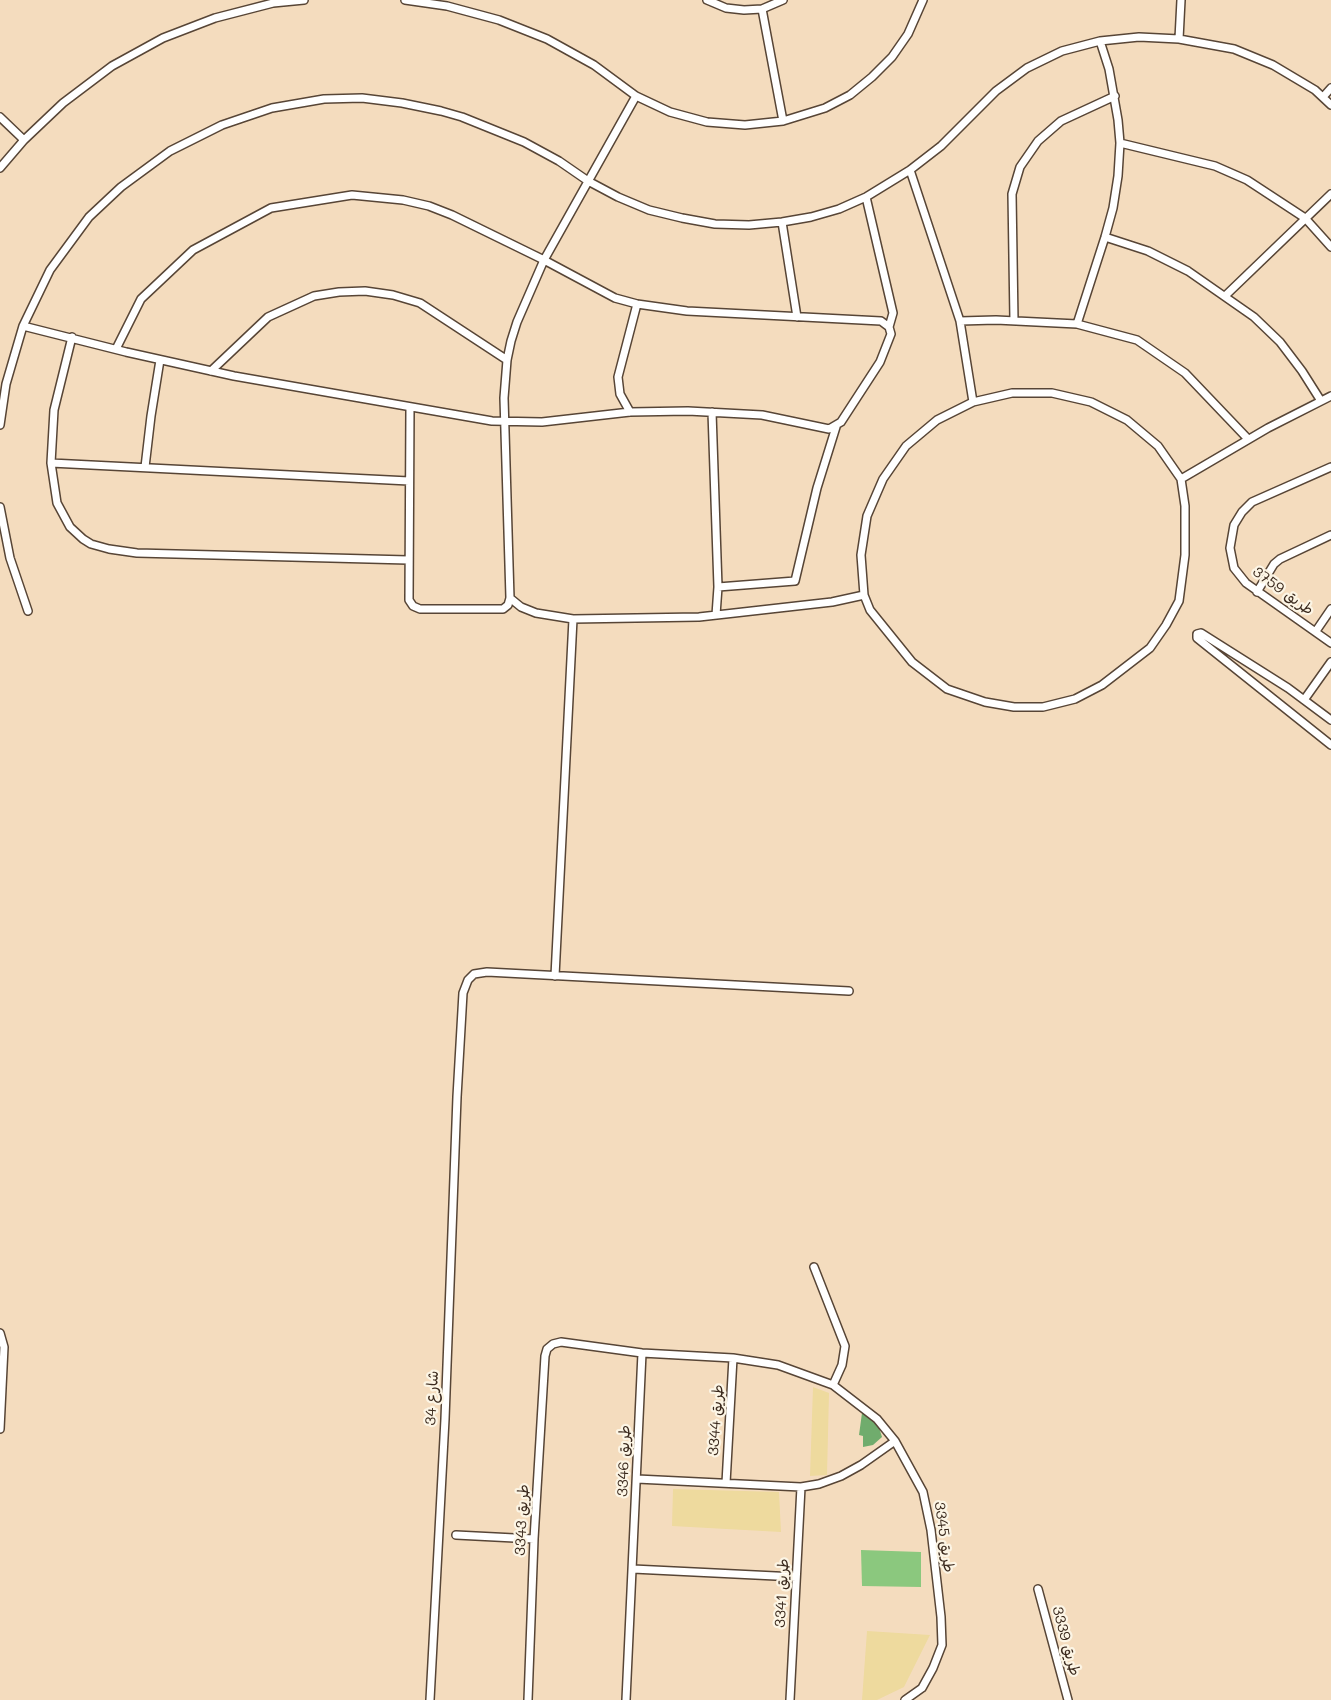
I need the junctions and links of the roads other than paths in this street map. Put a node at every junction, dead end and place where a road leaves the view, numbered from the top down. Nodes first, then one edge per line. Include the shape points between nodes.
1 (304, 0) edge
2 (405, 0) edge
3 (707, 0) edge
4 (783, 0) edge
5 (923, 0) edge
6 (1181, 0) edge
7 (762, 9) junction
8 (1179, 39) junction
9 (1100, 41) junction
10 (1331, 88) edge
11 (636, 96) junction
12 (1115, 96) junction
13 (1323, 97) junction
14 (1331, 105) edge
15 (0, 117) edge
16 (783, 121) junction
17 (24, 140) junction
18 (1120, 143) junction
19 (0, 168) edge
20 (910, 170) junction
21 (588, 181) junction
22 (1331, 194) edge
23 (866, 197) junction
24 (1305, 219) junction
25 (782, 222) junction
26 (1105, 237) junction
27 (1331, 247) edge
28 (544, 260) junction
29 (1225, 296) junction
30 (637, 304) junction
31 (797, 317) junction
32 (960, 321) junction
33 (1014, 321) junction
34 (1077, 324) junction
35 (23, 326) junction
36 (889, 327) junction
37 (72, 337) junction
38 (116, 349) junction
39 (160, 360) junction
40 (507, 360) junction
41 (211, 371) junction
42 (1331, 396) edge
43 (973, 402) junction
44 (1321, 402) junction
45 (410, 407) junction
46 (630, 412) junction
47 (712, 412) junction
48 (506, 423) junction
49 (0, 424) edge
50 (836, 427) junction
51 (1248, 439) junction
52 (51, 463) junction
53 (145, 467) junction
54 (1331, 467) edge
55 (1181, 479) junction
56 (409, 481) junction
57 (0, 507) edge
58 (1331, 535) edge
59 (408, 560) junction
60 (718, 588) junction
61 (1257, 592) junction
62 (864, 595) junction
63 (510, 598) junction
64 (1331, 609) edge
65 (28, 611) dead end
66 (716, 615) junction
67 (573, 619) junction
68 (1316, 631) junction
69 (1331, 643) edge
70 (1331, 662) edge
71 (1304, 699) junction
72 (1331, 720) edge
73 (1331, 744) edge
74 (555, 976) junction
75 (849, 991) dead end
76 (814, 1267) dead end
77 (0, 1334) edge
78 (553, 1344) joint
79 (642, 1353) junction
80 (733, 1358) junction
81 (833, 1384) junction
82 (0, 1429) edge
83 (895, 1441) junction
84 (637, 1479) junction
85 (726, 1483) junction
86 (801, 1487) junction
87 (456, 1535) dead end
88 (534, 1539) junction
89 (633, 1569) junction
90 (796, 1577) junction
91 (1038, 1589) dead end
92 (922, 1688) junction
93 (430, 1700) edge
94 (528, 1700) edge
95 (626, 1700) edge
96 (790, 1700) edge
97 (905, 1700) edge
98 (921, 1700) edge
99 (1068, 1700) edge

1 - 17 street via 273,3 216,18 163,38 104,72
2 - 11 street via 500,20 547,39 594,65
3 - 7 street via 726,8
4 - 7 street
5 - 16 street via 908,34 872,77 825,108
6 - 8 street
7 - 16 street
8 - 9 street via 1139,36
8 - 13 street via 1242,52 1273,65
9 - 12 street
9 - 20 street via 1062,51 1027,68 996,91 941,146
10 - 13 street
11 - 16 street via 670,112 707,122 745,125
11 - 21 street
12 - 18 street
12 - 33 street via 1061,121 1038,141 1020,167 1012,194
13 - 14 street
15 - 17 street
17 - 19 street
18 - 24 street via 1215,166 1246,180
18 - 26 street
20 - 23 street
20 - 32 street
21 - 25 street via 649,210 682,219 737,224
21 - 28 street
21 - 35 street via 524,142 441,111 362,98 324,99 272,108 187,141 153,161 121,187 89,217 62,251
22 - 24 street
23 - 25 street via 839,209
23 - 36 street via 893,313
24 - 27 street
24 - 29 street
25 - 31 street
26 - 29 street via 1148,251
26 - 34 street
28 - 30 street via 615,298
28 - 38 street via 452,215 403,200 352,195 271,208 193,250 141,299
28 - 40 street via 517,322
29 - 44 street via 1280,342
30 - 31 street
30 - 46 street via 618,377 620,394
31 - 36 street via 881,321
32 - 33 street
32 - 43 street
33 - 34 street
34 - 51 street via 1137,340 1185,373
35 - 37 street
35 - 49 street via 6,384
36 - 50 street via 890,337 880,362
37 - 38 street
37 - 52 street via 54,410
38 - 39 street
39 - 41 street
39 - 53 street
40 - 41 street via 420,303 356,291 314,296 268,317
40 - 48 street
41 - 45 street
42 - 44 street
43 - 55 street via 1012,393 1052,393 1091,402 1127,420 1158,446
43 - 62 street via 937,420 906,446 883,478 867,516 861,555
44 - 51 street
45 - 48 street
45 - 56 street
46 - 47 street
46 - 48 street
47 - 50 street via 791,419 825,429
47 - 60 street
48 - 63 street
50 - 60 street via 795,581
51 - 55 street
52 - 53 street
52 - 59 street via 54,495 65,519 83,539 109,549
53 - 56 street
54 - 61 street, طريق 3759 via 1258,498 1238,518 1231,540 1232,561 1241,579
55 - 62 street via 1185,555 1179,601 1150,648 1102,685 1074,699 1043,707 1014,707 947,689 912,662 870,610
56 - 59 street
57 - 65 street via 10,558
58 - 61 street via 1280,559
59 - 63 street via 408,596 416,609 499,610 508,605
60 - 66 street
61 - 68 street, طريق 3759
62 - 66 street
63 - 67 street via 536,614
64 - 68 street
66 - 67 street
67 - 74 street
68 - 69 street, طريق 3759
70 - 71 street
71 - 72 street
71 - 73 street via 1197,634 1197,638
74 - 75 street
74 - 93 street, شارع 34 via 481,972 468,980 463,993
76 - 81 street via 845,1346 843,1365
77 - 82 street via 4,1347
78 - 79 street, طريق 3345
78 - 88 street, طريق 3343 via 545,1356
79 - 80 street, طريق 3345
79 - 84 street, طريق 3346
80 - 81 street, طريق 3345 via 778,1365
80 - 85 street, طريق 3344
81 - 83 street, طريق 3345 via 877,1419
83 - 86 street via 841,1476
83 - 92 street, طريق 3345 via 923,1492 932,1530 942,1645
84 - 85 street
84 - 89 street, طريق 3346
85 - 86 street
86 - 90 street, طريق 3341
87 - 88 street
88 - 94 street, طريق 3343
89 - 90 street
89 - 95 street, طريق 3346
90 - 96 street, طريق 3341
91 - 99 street, طريق 3339
92 - 97 street
92 - 98 street

